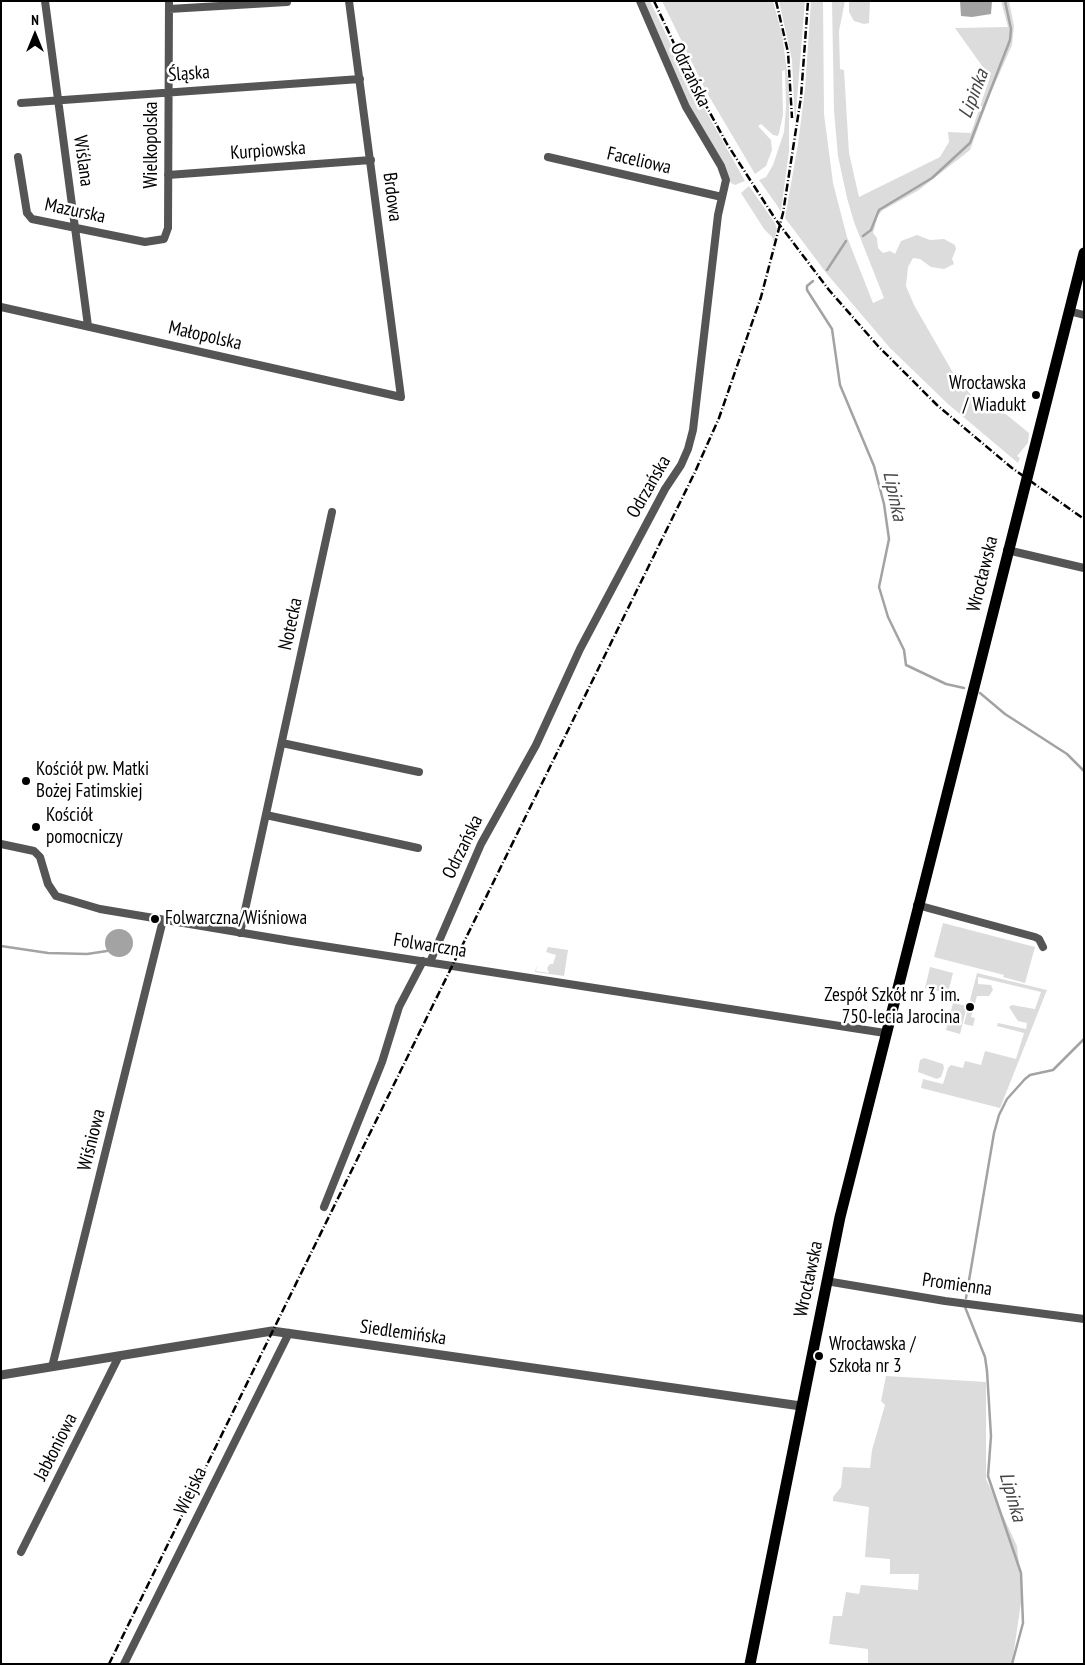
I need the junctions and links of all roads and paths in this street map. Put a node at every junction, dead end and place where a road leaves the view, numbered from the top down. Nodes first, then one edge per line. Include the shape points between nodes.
1 (45, 1) edge
2 (350, 1) edge
3 (640, 1) edge
4 (288, 2) edge
5 (169, 5) edge
6 (360, 79) junction
7 (168, 92) junction
8 (59, 101) junction
9 (21, 103) dead end
10 (18, 157) dead end
11 (548, 157) dead end
12 (371, 160) junction
13 (168, 175) junction
14 (722, 197) junction
15 (76, 228) junction
16 (168, 228) joint
17 (1084, 252) edge
18 (1, 308) edge
19 (1069, 311) junction
20 (1084, 315) edge
21 (88, 326) junction
22 (401, 397) joint
23 (332, 512) dead end
24 (1007, 550) junction
25 (1084, 568) edge
26 (282, 742) junction
27 (419, 772) dead end
28 (266, 815) junction
29 (1, 844) edge
30 (418, 848) dead end
31 (917, 905) junction
32 (163, 920) junction
33 (240, 932) junction
34 (1043, 947) dead end
35 (426, 962) junction
36 (885, 1033) junction
37 (324, 1207) dead end
38 (826, 1281) junction
39 (1084, 1319) edge
40 (288, 1333) junction
41 (119, 1356) junction
42 (52, 1367) junction
43 (1, 1375) edge
44 (801, 1406) junction
45 (21, 1552) dead end
46 (124, 1664) edge
47 (750, 1664) edge

1 - 8 street, Wiślana
2 - 6 street, Brdowa
3 - 14 street, Odrzańska via 686,107 721,166 726,180
4 - 5 street
5 - 7 street, Wielkopolska
6 - 7 street, Śląska
6 - 12 street, Brdowa
7 - 8 street, Śląska
7 - 13 street, Wielkopolska
8 - 9 street, Śląska
8 - 15 street, Wiślana
10 - 15 street, Mazurska via 27,213 32,219
11 - 14 street, Faceliowa
12 - 13 street, Kurpiowska
12 - 22 street, Brdowa
13 - 16 street, Wielkopolska
14 - 35 street, Odrzańska via 688,449 580,649 536,745 481,844
15 - 16 street, Mazurska via 145,242 164,239
15 - 21 street, Wiślana
17 - 19 main road, Wrocławska
18 - 21 street, Małopolska
19 - 20 street
19 - 24 main road, Wrocławska
21 - 22 street, Małopolska
23 - 26 street, Notecka
24 - 25 street
24 - 31 main road, Wrocławska
26 - 27 street
26 - 28 street, Notecka
28 - 30 street
28 - 33 street, Notecka
29 - 32 street, Folwarczna via 34,851 40,857 48,884 56,896 100,909
31 - 34 street via 1035,937
31 - 36 main road, Wrocławska
32 - 33 street, Folwarczna
32 - 42 street, Wiśniowa
33 - 35 street, Folwarczna
35 - 36 street, Folwarczna
35 - 37 street, Odrzańska via 399,1007 382,1062
36 - 38 main road, Wrocławska
38 - 39 street, Promienna
38 - 44 main road, Wrocławska
40 - 41 street, Siedlemińska via 264,1332
40 - 44 street, Siedlemińska
40 - 46 street, Wiejska
41 - 42 street, Siedlemińska
41 - 45 street, Jabłoniowa
42 - 43 street, Siedlemińska
44 - 47 main road, Wrocławska

